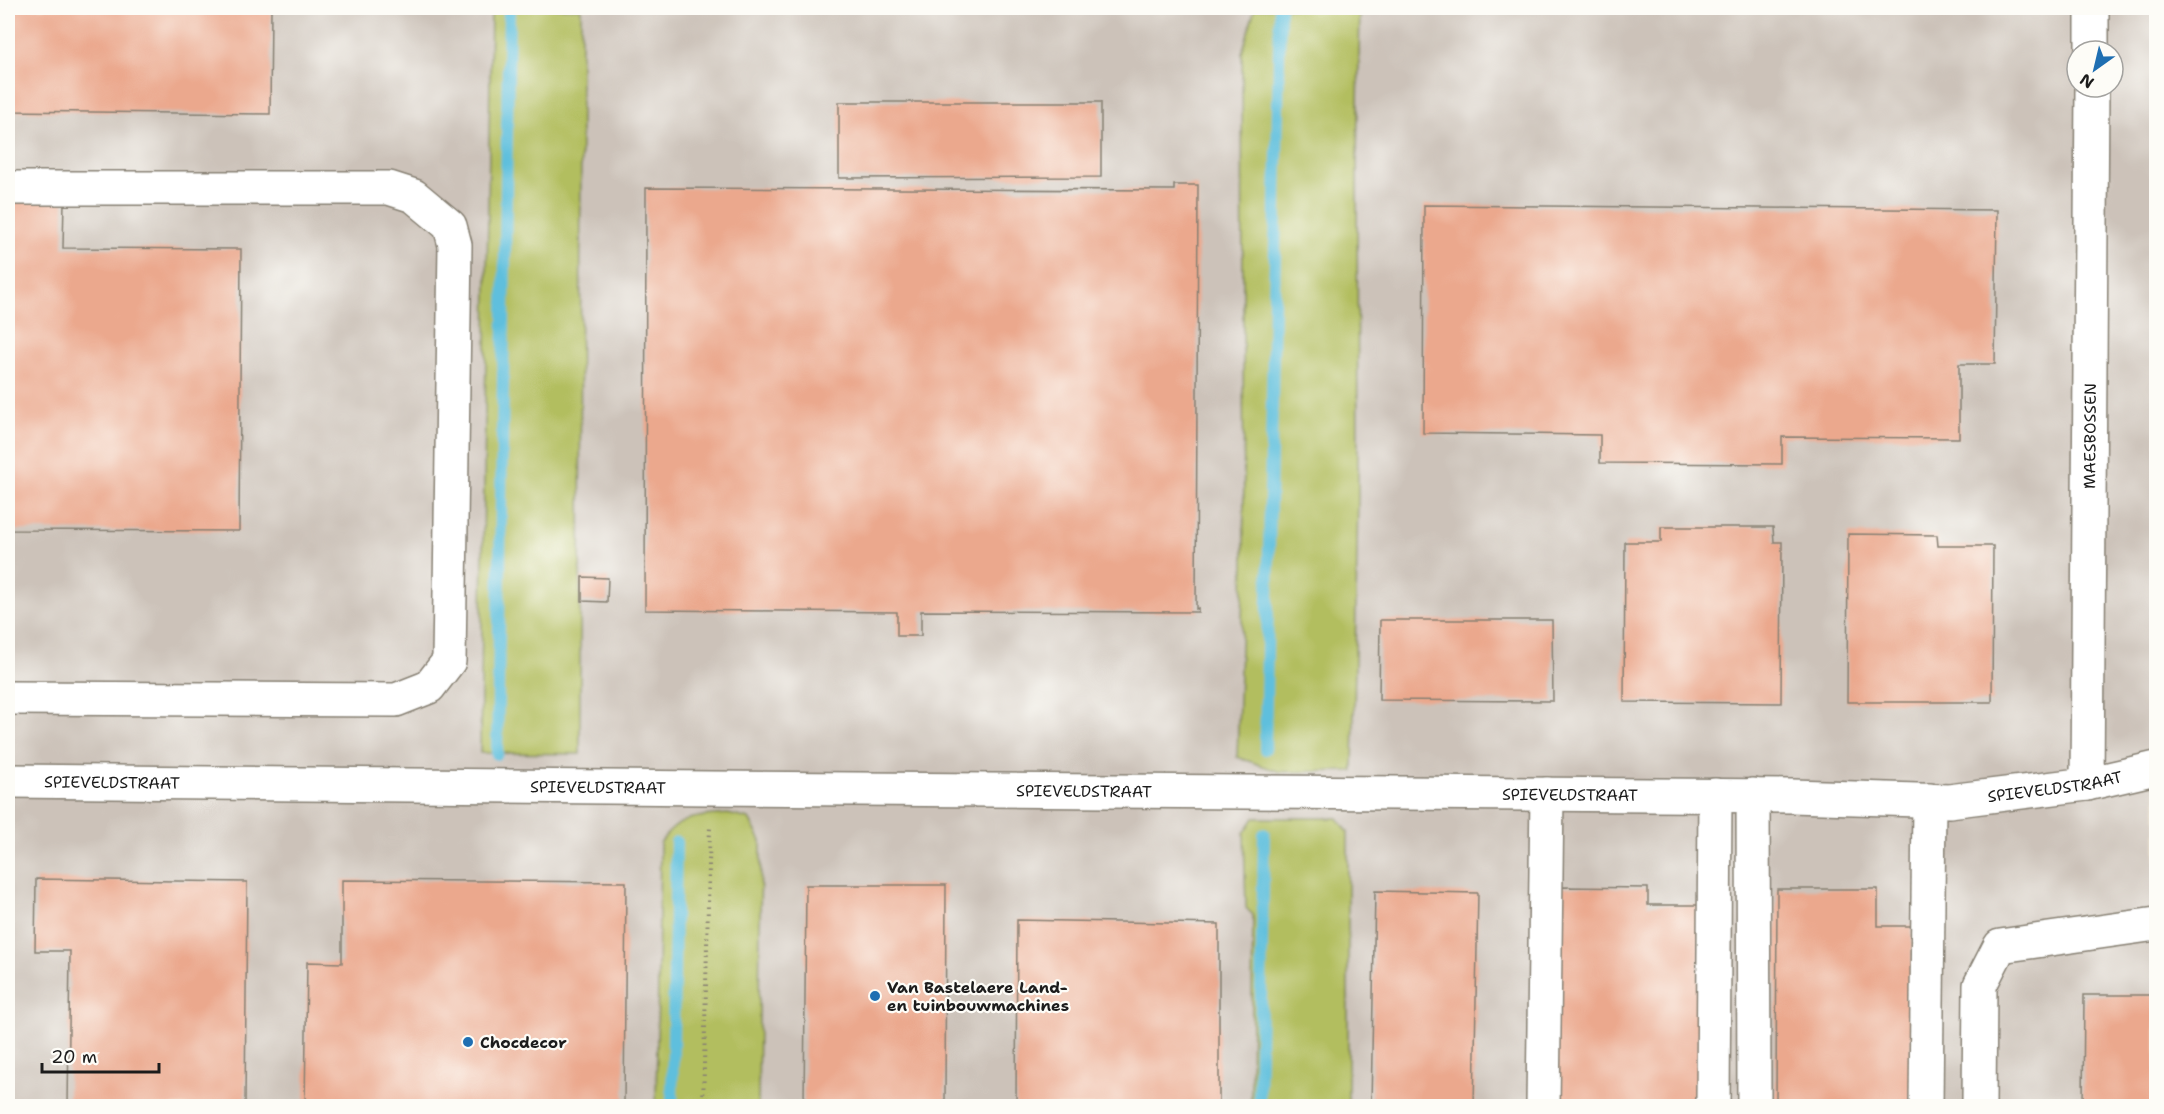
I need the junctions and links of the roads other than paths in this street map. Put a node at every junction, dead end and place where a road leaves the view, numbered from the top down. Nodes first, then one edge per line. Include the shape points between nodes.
1 (2092, 8) edge
2 (2092, 39) edge
3 (2092, 99) edge
4 (8, 188) edge
5 (8, 698) edge
6 (2157, 768) edge
7 (8, 781) edge
8 (2087, 784) junction
9 (1547, 794) junction
10 (1715, 795) junction
11 (1753, 795) junction
12 (1929, 800) junction
13 (2157, 924) edge
14 (1543, 1107) edge
15 (1713, 1107) edge
16 (1754, 1107) edge
17 (1926, 1107) edge
18 (1979, 1107) edge

1 - 2 street
3 - 8 street, MAESBOSSEN
4 - 5 street via 389,188 414,196 450,226 455,245 449,661 429,687 396,700
6 - 8 street, SPIEVELDSTRAAT
7 - 9 street, SPIEVELDSTRAAT
8 - 12 street, SPIEVELDSTRAAT via 1949,801
9 - 10 street, SPIEVELDSTRAAT
9 - 14 street
10 - 11 street, SPIEVELDSTRAAT
10 - 15 street
11 - 12 street, SPIEVELDSTRAAT
11 - 16 street
12 - 17 street
13 - 18 street via 2000,946 1980,985

